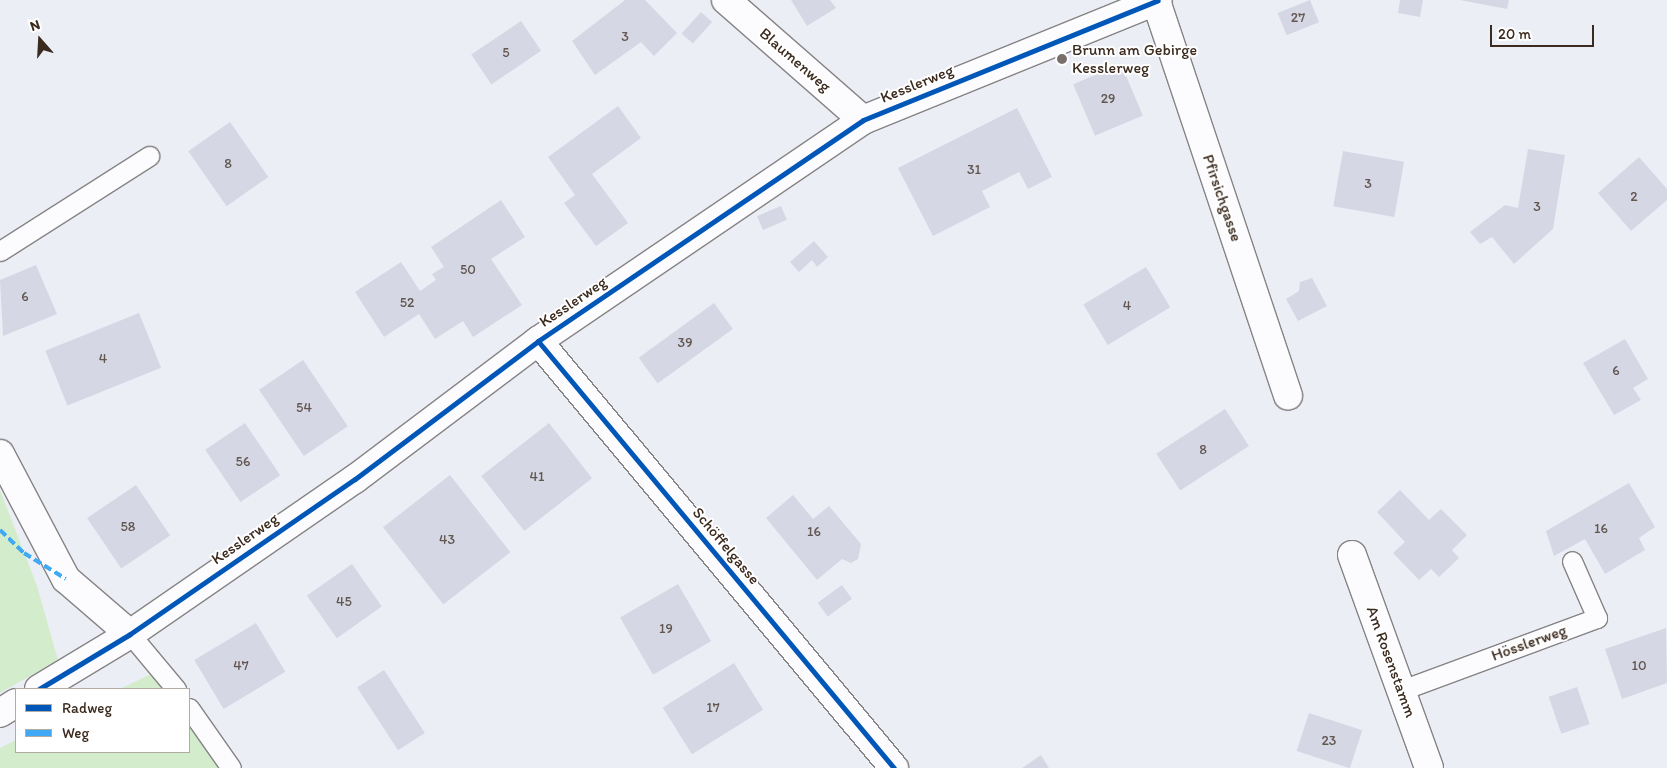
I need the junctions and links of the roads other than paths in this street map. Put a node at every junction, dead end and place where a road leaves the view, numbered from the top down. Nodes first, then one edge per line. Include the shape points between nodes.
1 (726, 0) edge
2 (1157, 0) edge
3 (863, 120) junction
4 (149, 156) dead end
5 (0, 251) edge
6 (538, 341) junction
7 (1288, 396) dead end
8 (0, 454) edge
9 (1352, 556) dead end
10 (1572, 561) dead end
11 (130, 634) junction
12 (41, 688) edge
13 (175, 688) edge
14 (1402, 690) junction
15 (15, 704) edge
16 (190, 709) edge
17 (0, 713) edge
18 (231, 768) edge
19 (894, 768) edge
20 (1429, 768) edge

1 - 3 street, Blaumenweg
2 - 3 street, Kesslerweg
2 - 7 street, Pfirsichgasse
3 - 6 street, Kesslerweg
4 - 5 lane
6 - 11 street, Kesslerweg via 355,479
6 - 19 street, Schöffelgasse
8 - 11 street via 66,579
9 - 14 street, Am Rosenstamm
10 - 14 lane, Hösslerweg via 1597,618
11 - 12 street, Kesslerweg
11 - 13 lane
14 - 20 street, Am Rosenstamm
15 - 17 street
16 - 18 lane

